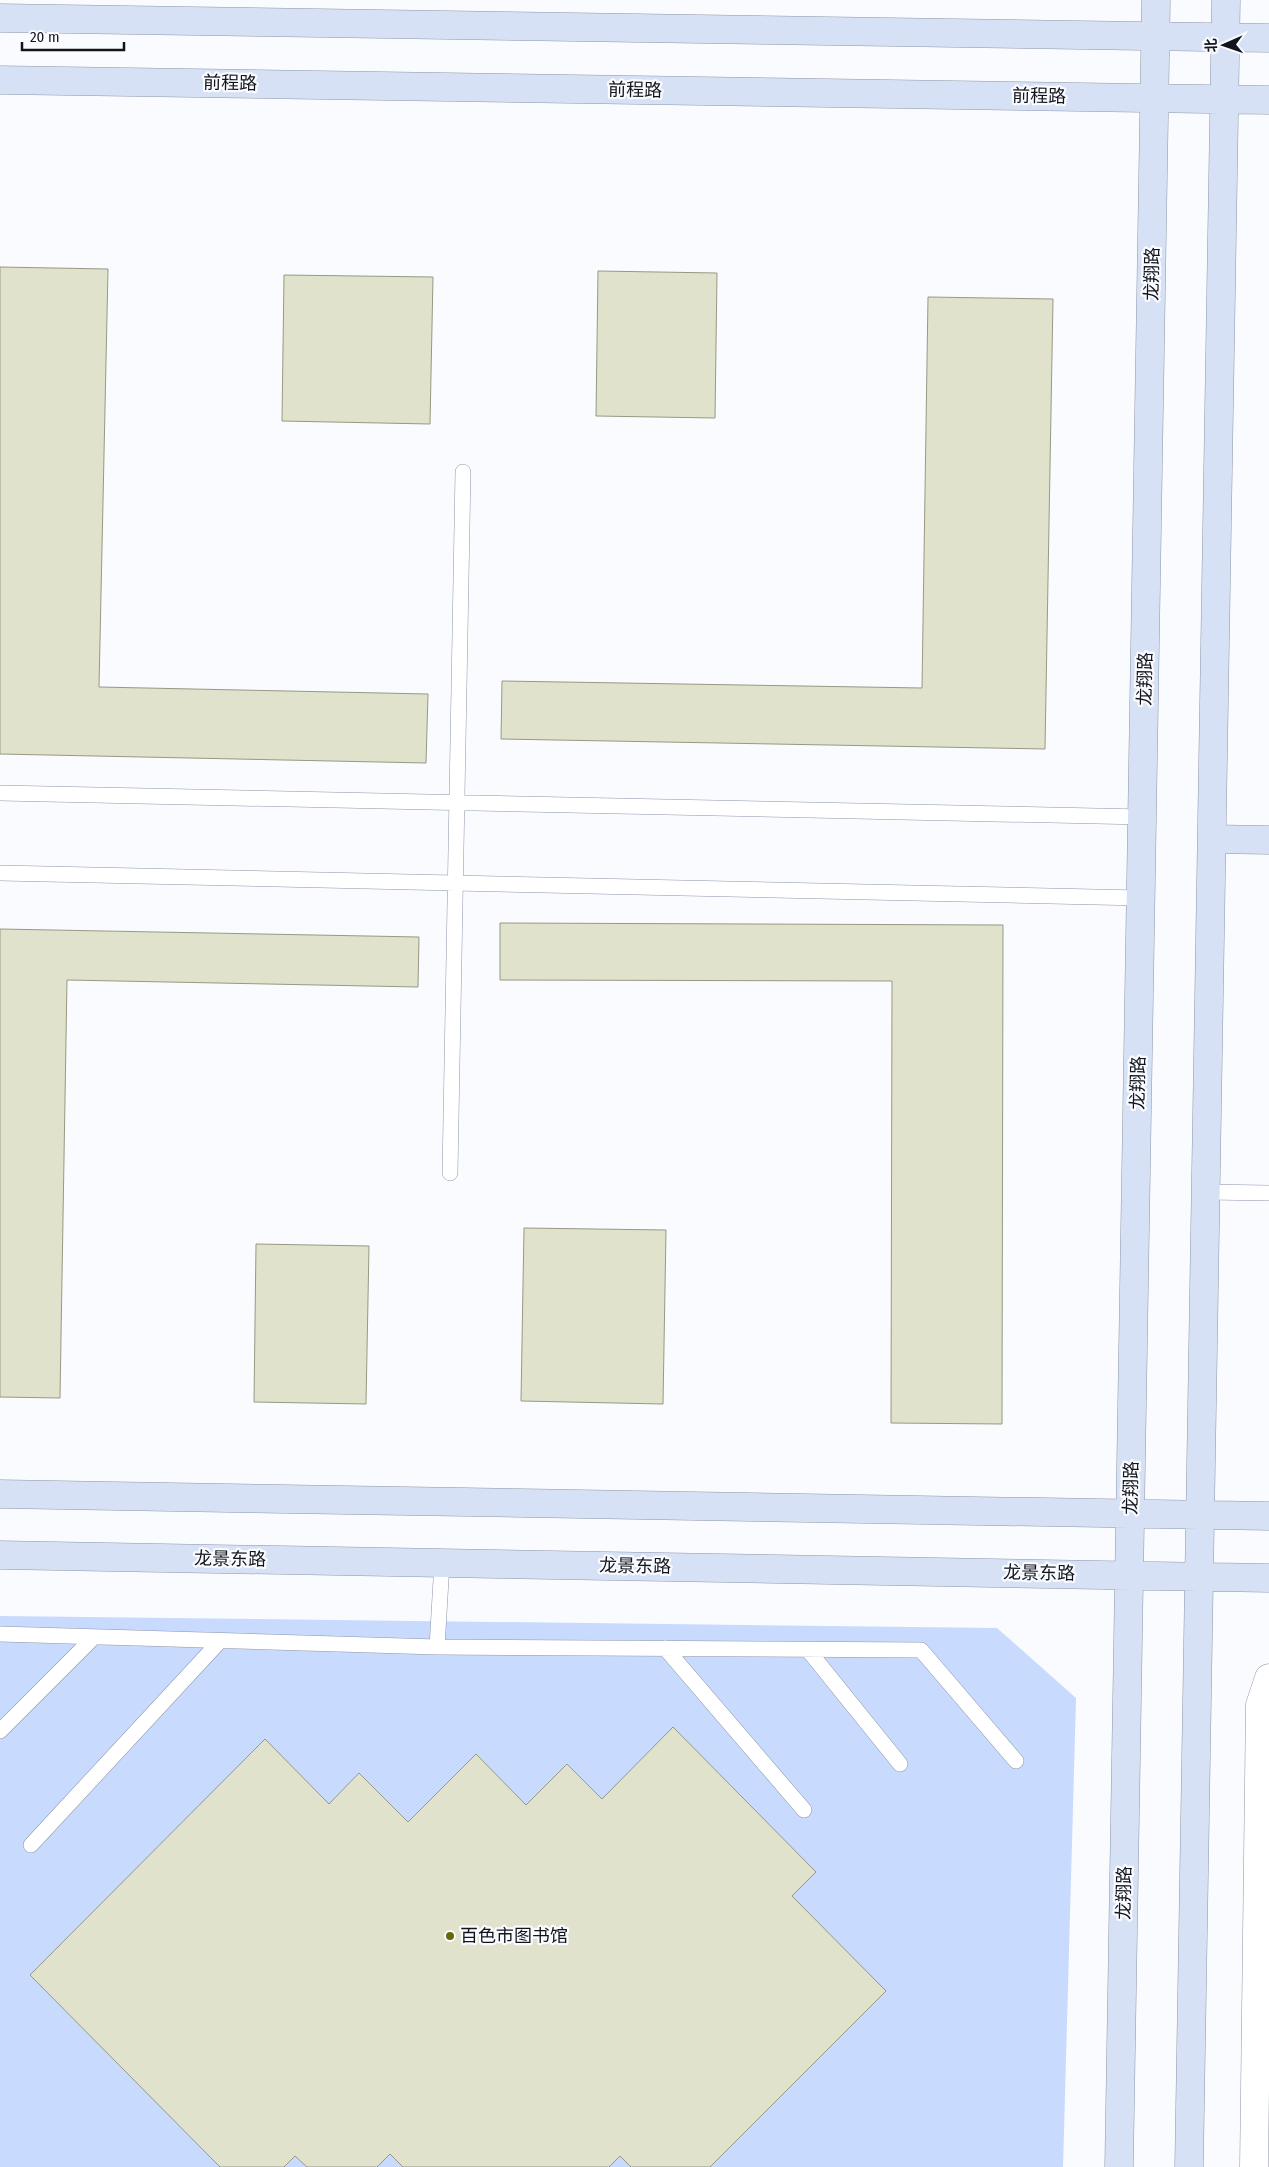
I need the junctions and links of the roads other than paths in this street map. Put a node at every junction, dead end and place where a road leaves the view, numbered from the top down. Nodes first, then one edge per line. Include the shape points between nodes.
1 (1156, 0) edge
2 (1226, 0) edge
3 (0, 18) edge
4 (1156, 36) junction
5 (1225, 38) junction
6 (1269, 38) edge
7 (0, 80) edge
8 (1154, 98) junction
9 (1224, 99) junction
10 (1269, 100) edge
11 (463, 472) dead end
12 (0, 793) edge
13 (457, 803) junction
14 (1143, 817) junction
15 (1212, 839) junction
16 (1269, 840) edge
17 (0, 873) edge
18 (455, 883) junction
19 (1141, 898) junction
20 (450, 1173) dead end
21 (1206, 1192) junction
22 (1269, 1194) edge
23 (0, 1494) edge
24 (1130, 1514) junction
25 (1200, 1515) junction
26 (1269, 1516) edge
27 (0, 1555) edge
28 (442, 1563) junction
29 (1129, 1575) junction
30 (1199, 1576) junction
31 (1269, 1578) edge
32 (0, 1634) edge
33 (94, 1637) junction
34 (220, 1641) junction
35 (437, 1647) junction
36 (665, 1648) junction
37 (808, 1650) junction
38 (1269, 1678) edge
39 (0, 1731) edge
40 (1016, 1761) dead end
41 (900, 1764) dead end
42 (804, 1810) dead end
43 (31, 1845) dead end
44 (1119, 2167) edge
45 (1189, 2167) edge
46 (1254, 2167) edge

1 - 4 main road, 龙翔路
2 - 5 main road
3 - 4 main road
4 - 5 main road
4 - 8 main road, 龙翔路
5 - 6 main road
5 - 9 main road
7 - 8 main road, 前程路
8 - 9 main road, 前程路
8 - 14 main road, 龙翔路
9 - 10 main road, 前程路
9 - 15 main road
11 - 13 lane
12 - 13 lane
13 - 14 lane
13 - 18 lane
14 - 19 main road, 龙翔路
15 - 16 main road
15 - 21 main road
17 - 18 lane
18 - 19 lane
18 - 20 lane
19 - 24 main road, 龙翔路
21 - 22 lane
21 - 25 main road
23 - 24 main road
24 - 25 main road
24 - 29 main road, 龙翔路
25 - 26 main road
25 - 30 main road
27 - 28 main road, 龙景东路
28 - 29 main road, 龙景东路
28 - 35 lane
29 - 30 main road, 龙景东路
29 - 44 main road, 龙翔路
30 - 31 main road, 龙景东路
30 - 45 main road
32 - 33 lane
33 - 34 lane
33 - 39 lane
34 - 35 lane
34 - 43 lane
35 - 36 lane
36 - 37 lane
36 - 42 lane
37 - 40 lane via 921,1650
37 - 41 lane
38 - 46 street via 1260,1705

